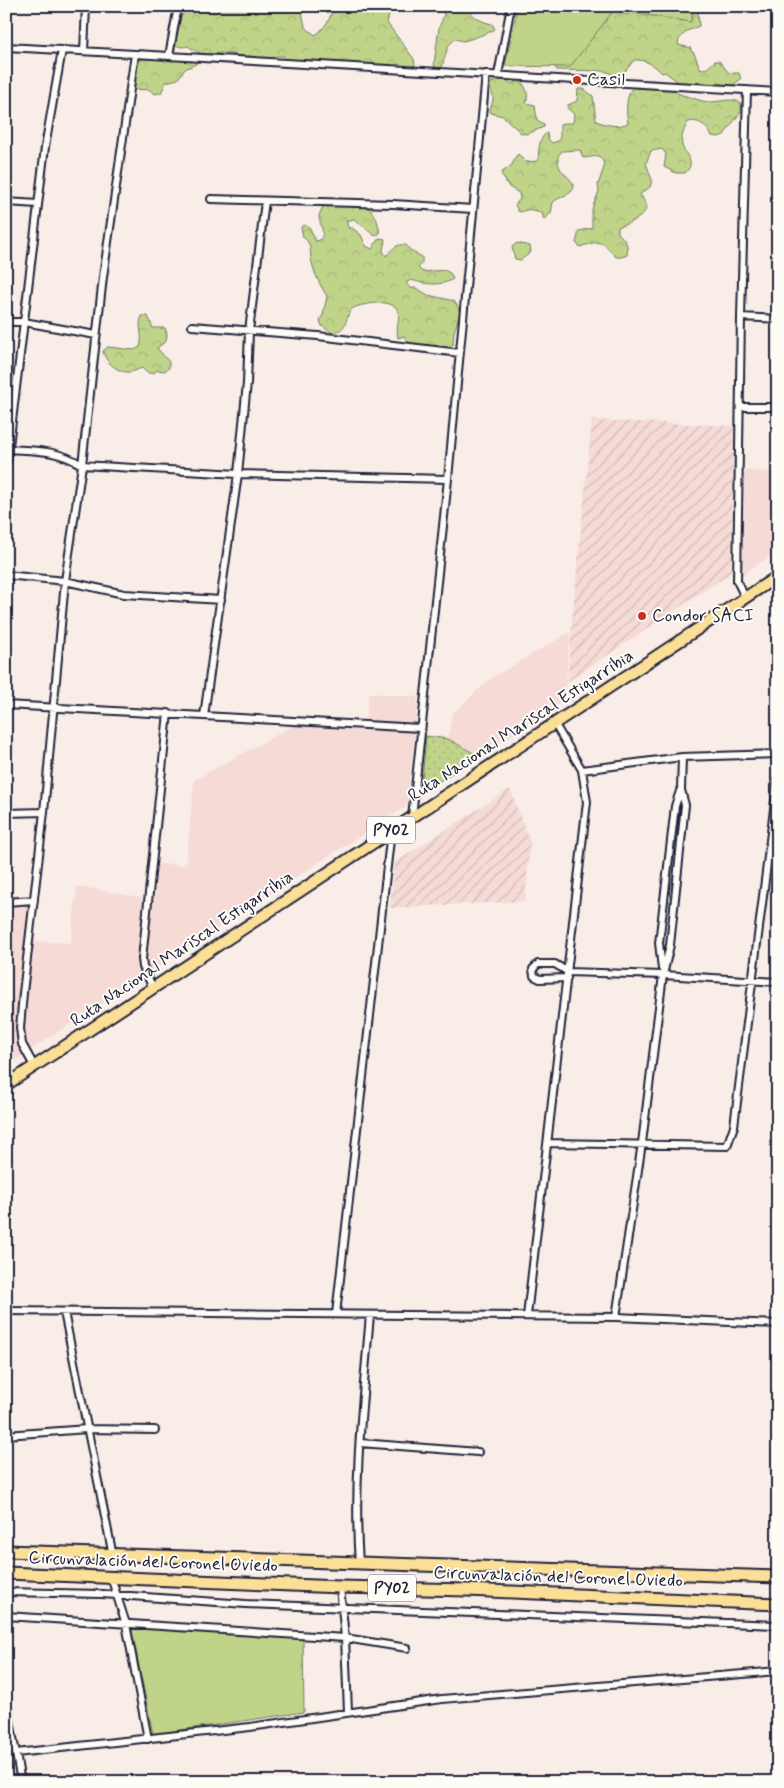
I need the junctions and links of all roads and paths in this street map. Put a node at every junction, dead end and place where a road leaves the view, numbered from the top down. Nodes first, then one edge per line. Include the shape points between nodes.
1 (86, 6) edge
2 (178, 6) edge
3 (511, 6) edge
4 (6, 47) edge
5 (62, 50) junction
6 (84, 51) junction
7 (135, 54) junction
8 (169, 56) junction
9 (486, 74) junction
10 (498, 74) junction
11 (747, 90) junction
12 (778, 92) edge
13 (211, 199) dead end
14 (265, 201) junction
15 (6, 202) edge
16 (38, 204) junction
17 (473, 210) junction
18 (741, 317) junction
19 (778, 319) edge
20 (6, 322) edge
21 (24, 322) junction
22 (192, 326) dead end
23 (249, 331) junction
24 (96, 335) junction
25 (460, 352) junction
26 (740, 407) junction
27 (778, 407) edge
28 (8, 449) edge
29 (82, 466) junction
30 (6, 471) edge
31 (238, 474) junction
32 (448, 479) junction
33 (6, 574) edge
34 (778, 576) edge
35 (65, 581) junction
36 (745, 598) junction
37 (221, 600) junction
38 (6, 705) edge
39 (54, 706) junction
40 (168, 713) junction
41 (204, 716) junction
42 (554, 723) junction
43 (420, 728) junction
44 (778, 754) edge
45 (682, 757) junction
46 (582, 770) junction
47 (778, 777) edge
48 (681, 790) junction
49 (44, 812) junction
50 (6, 813) edge
51 (412, 817) junction
52 (391, 830) junction
53 (34, 900) junction
54 (6, 902) edge
55 (663, 974) junction
56 (568, 975) junction
57 (752, 981) junction
58 (778, 982) edge
59 (153, 988) junction
60 (34, 1066) junction
61 (6, 1085) edge
62 (548, 1143) junction
63 (642, 1144) junction
64 (6, 1311) edge
65 (64, 1312) junction
66 (336, 1314) junction
67 (370, 1315) junction
68 (527, 1316) junction
69 (616, 1317) junction
70 (778, 1324) edge
71 (87, 1428) junction
72 (155, 1430) dead end
73 (6, 1435) edge
74 (360, 1443) junction
75 (478, 1452) dead end
76 (6, 1551) edge
77 (112, 1556) junction
78 (359, 1564) junction
79 (6, 1574) edge
80 (111, 1578) junction
81 (778, 1578) edge
82 (340, 1587) junction
83 (6, 1592) edge
84 (117, 1596) junction
85 (778, 1604) edge
86 (342, 1608) junction
87 (6, 1616) edge
88 (126, 1624) junction
89 (778, 1625) edge
90 (345, 1638) junction
91 (407, 1648) dead end
92 (778, 1671) edge
93 (6, 1698) edge
94 (348, 1712) junction
95 (148, 1739) junction
96 (16, 1753) junction
97 (21, 1782) edge

1 - 6 street
2 - 8 street
3 - 10 street
4 - 5 street
5 - 6 street
5 - 16 street
6 - 7 street
7 - 8 street
7 - 24 street
8 - 9 street
9 - 10 street
9 - 17 street
10 - 11 street
11 - 12 street
11 - 18 street
13 - 14 street
14 - 17 street via 393,204
14 - 23 street
15 - 16 street
16 - 21 street
17 - 25 street
18 - 19 street
18 - 26 street
20 - 21 street
21 - 24 street
21 - 28 street
22 - 23 street
23 - 25 street
23 - 31 street
24 - 29 street
25 - 32 street
26 - 27 street
26 - 36 street via 737,581
28 - 29 street via 67,456
28 - 30 street
29 - 31 street
29 - 35 street
31 - 32 street
31 - 37 street
32 - 43 street
33 - 35 street
34 - 36 main road, Ruta Nacional Mariscal Estigarribia / PY02
35 - 37 street via 124,594
35 - 39 street
36 - 42 main road, Ruta Nacional Mariscal Estigarribia / PY02
37 - 41 street
38 - 39 street
39 - 40 street
39 - 49 street
40 - 41 street
40 - 59 street via 142,959
41 - 43 street
42 - 46 street
42 - 51 main road, Ruta Nacional Mariscal Estigarribia / PY02
43 - 51 street
44 - 45 street
45 - 46 street
45 - 48 street
46 - 56 street via 587,802
47 - 57 street
48 - 55 street via 685,805 670,945
48 - 55 street via 675,806 659,943
49 - 50 street
49 - 53 street
51 - 52 main road, Ruta Nacional Mariscal Estigarribia / PY02
52 - 59 main road, Ruta Nacional Mariscal Estigarribia / PY02
52 - 66 street
53 - 54 street
53 - 60 street via 20,1028 22,1044
55 - 56 street
55 - 57 street
55 - 63 street
56 - 56 street via 540,978 534,976 534,969 538,964 555,964
56 - 62 street
57 - 58 street
57 - 63 street via 734,1126 727,1146
59 - 60 main road, Ruta Nacional Mariscal Estigarribia / PY02
60 - 61 main road, Ruta Nacional Mariscal Estigarribia / PY02
62 - 63 street
62 - 68 street
63 - 69 street
64 - 65 street
65 - 66 street
65 - 71 street
66 - 67 street
67 - 68 street
67 - 74 street
68 - 69 street
69 - 70 street
71 - 72 street
71 - 73 street
71 - 77 street
74 - 75 street
74 - 78 street
76 - 77 highway, Circunvalación del Coronel Oviedo / PY02
77 - 78 highway, Circunvalación del Coronel Oviedo / PY02
78 - 81 highway, Circunvalación del Coronel Oviedo / PY02
79 - 80 highway, Circunvalación del Coronel Oviedo / PY02
80 - 82 highway, Circunvalación del Coronel Oviedo / PY02
80 - 84 street
82 - 85 highway, Circunvalación del Coronel Oviedo / PY02
82 - 86 street
83 - 84 street
84 - 86 street
84 - 88 street
86 - 89 street
86 - 90 street
87 - 88 street
88 - 90 street
88 - 95 street
90 - 91 street
90 - 94 street
92 - 94 street via 442,1699
93 - 96 street
94 - 95 street
95 - 96 street
96 - 97 street

